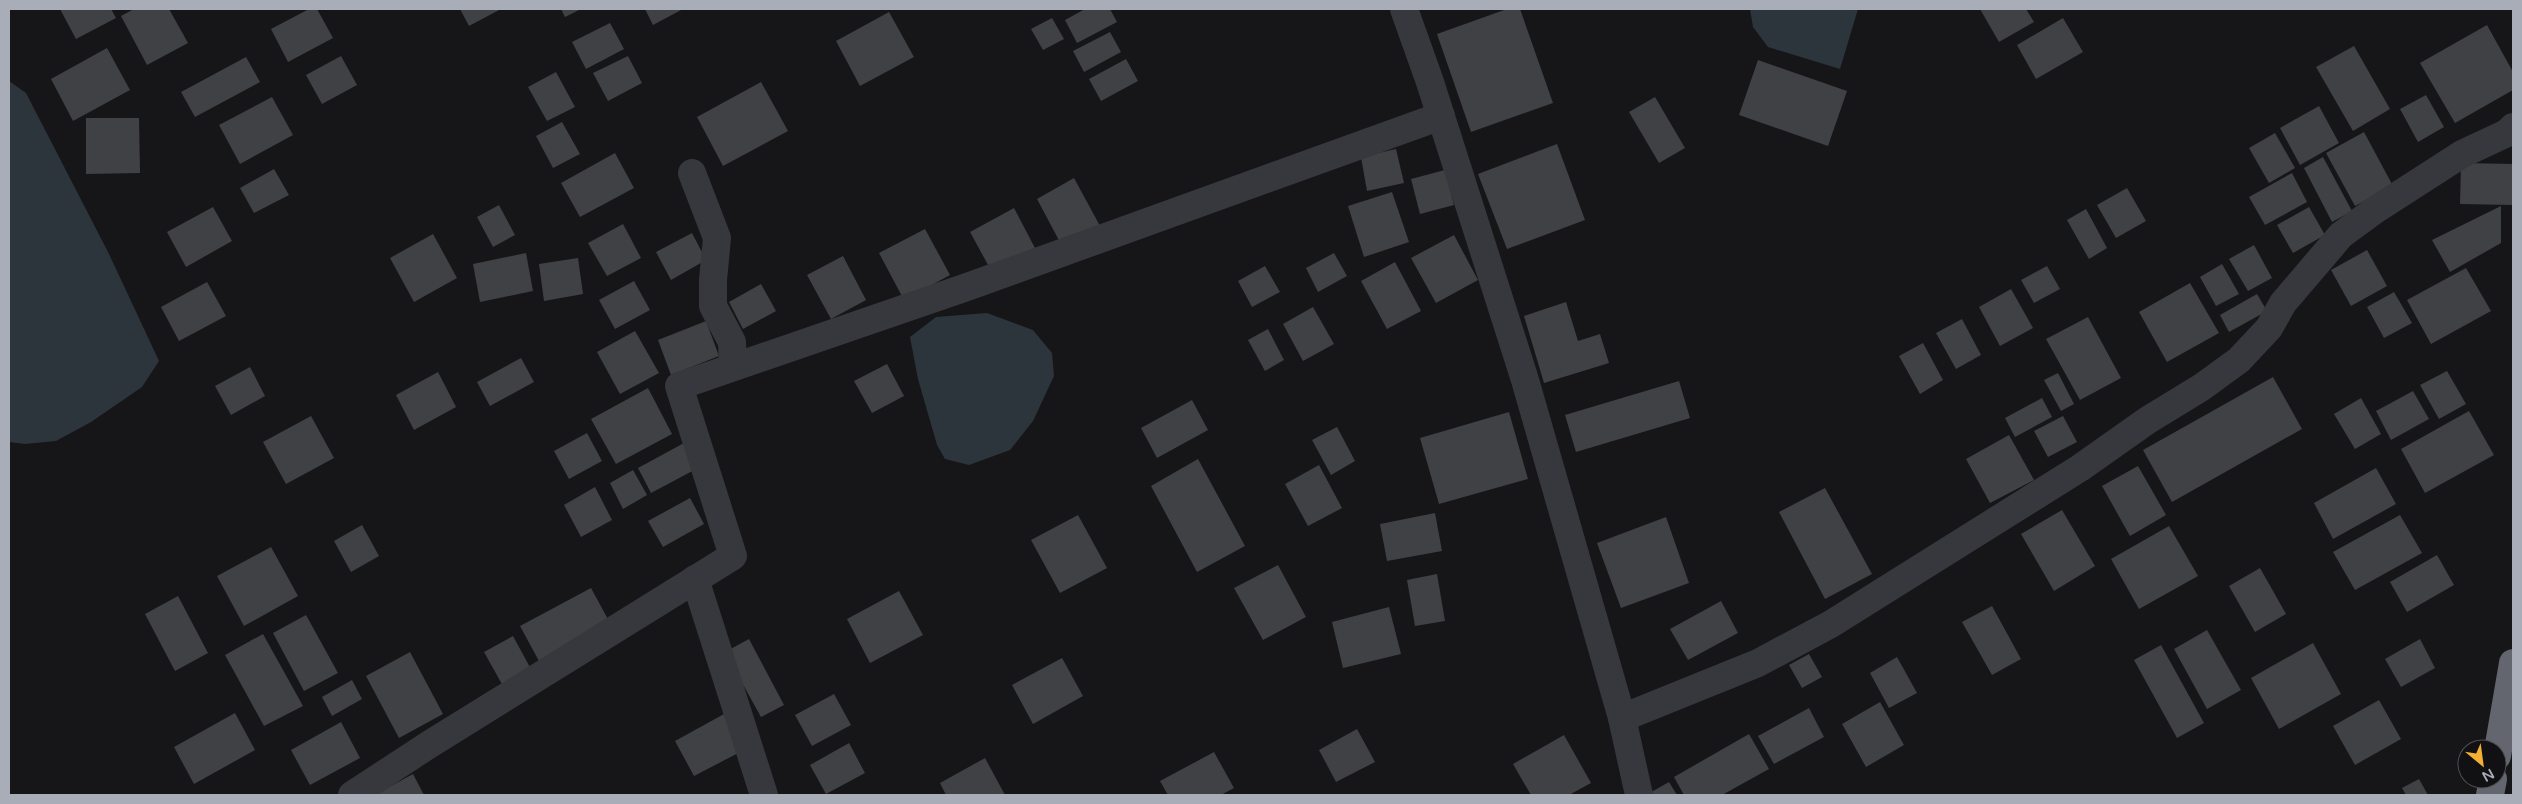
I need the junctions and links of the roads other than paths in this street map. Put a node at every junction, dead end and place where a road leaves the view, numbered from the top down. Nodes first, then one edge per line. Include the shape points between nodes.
1 (1404, 9) edge
2 (1441, 116) junction
3 (2513, 127) edge
4 (692, 173) dead end
5 (733, 366) junction
6 (694, 579) junction
7 (2513, 663) edge
8 (1622, 718) junction
9 (2500, 739) edge
10 (352, 795) edge
11 (764, 795) edge
12 (1639, 795) edge

1 - 2 street
2 - 5 street via 967,287
2 - 8 street via 1525,380
3 - 8 street via 2508,133 2462,154 2341,235 2283,303 2269,328 2239,360 2080,468 1831,624 1758,662
4 - 5 street via 717,238 713,306 732,342
5 - 6 street via 679,386 733,556
6 - 10 street
6 - 11 street
7 - 9 highway
8 - 12 street

